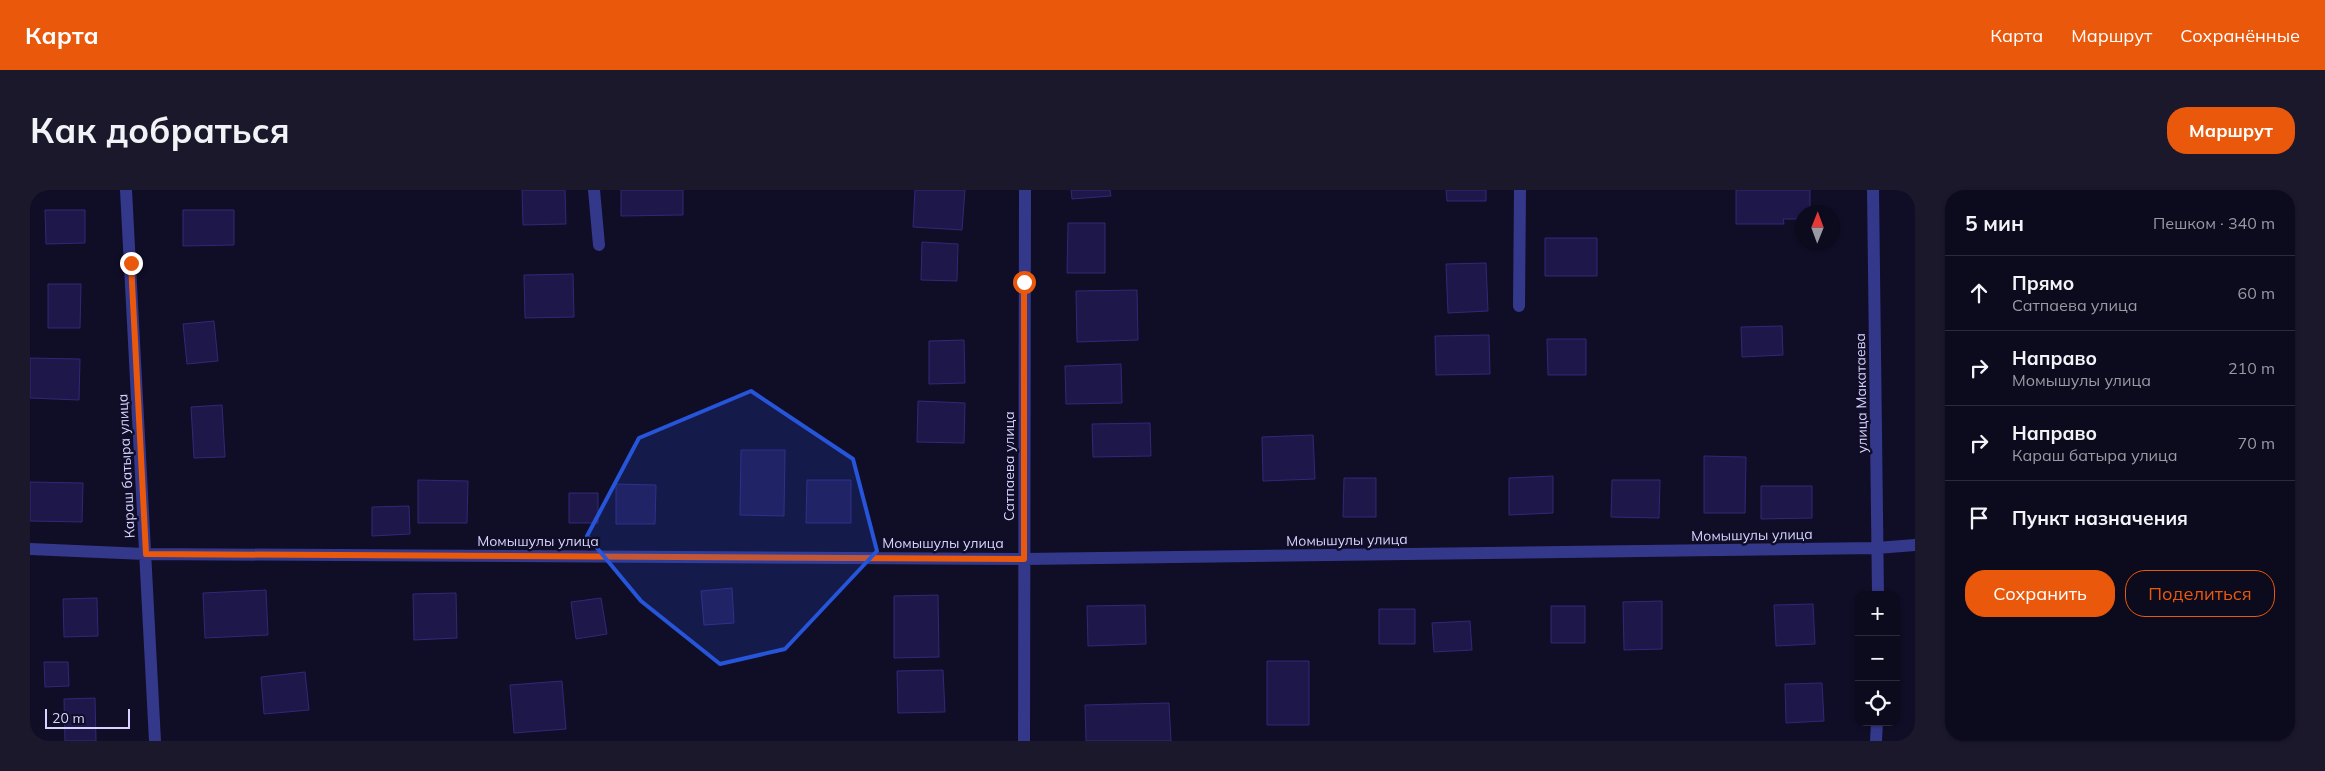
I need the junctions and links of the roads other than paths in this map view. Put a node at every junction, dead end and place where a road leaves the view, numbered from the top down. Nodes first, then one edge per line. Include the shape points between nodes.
1 (126, 190) edge
2 (594, 190) edge
3 (1025, 190) edge
4 (1520, 190) edge
5 (1873, 190) edge
6 (599, 245) dead end
7 (1519, 306) dead end
8 (1915, 544) edge
9 (1878, 548) junction
10 (30, 549) edge
11 (146, 554) junction
12 (1024, 559) junction
13 (1878, 591) edge
14 (1876, 726) edge
15 (155, 741) edge
16 (1024, 741) edge
17 (1876, 741) edge

1 - 11 street, Караш батыра улица
2 - 6 street
3 - 12 street, Сатпаева улица
4 - 7 street
5 - 9 street, улица Макатаева
8 - 9 street, Момышулы улица
9 - 12 street, Момышулы улица
9 - 13 street, улица Макатаева
10 - 11 street, Момышулы улица
11 - 12 street, Момышулы улица
11 - 15 street, Караш батыра улица
12 - 16 street, Сатпаева улица
14 - 17 street

